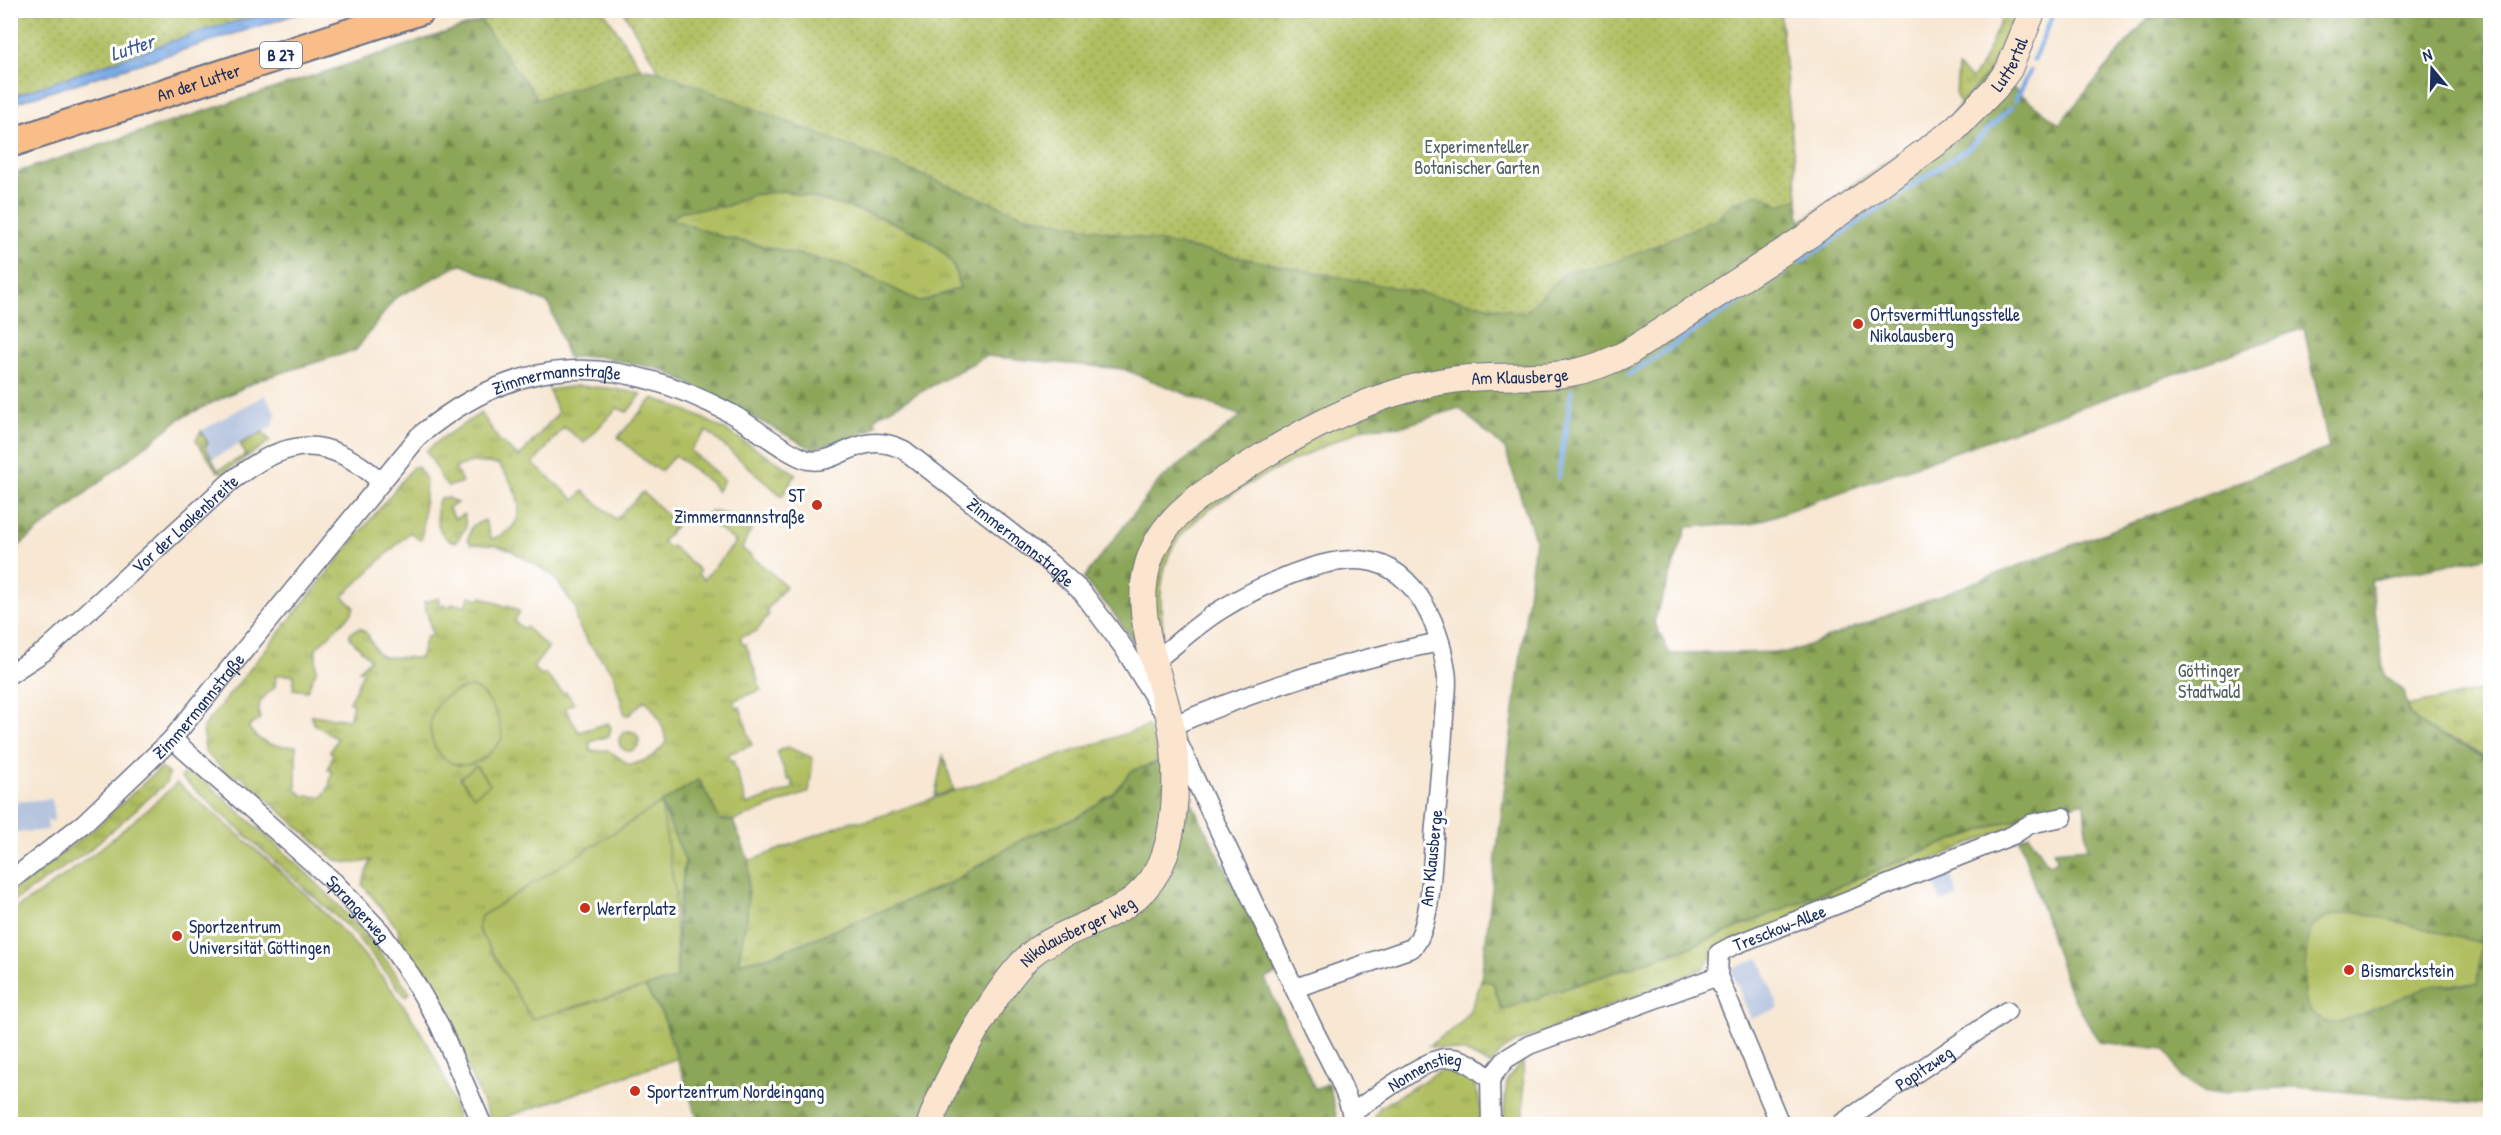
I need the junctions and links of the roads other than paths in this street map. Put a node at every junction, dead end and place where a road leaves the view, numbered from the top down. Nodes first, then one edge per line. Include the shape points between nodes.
1 (421, 10) edge
2 (2033, 10) edge
3 (1974, 110) joint
4 (10, 143) edge
5 (380, 481) junction
6 (1440, 642) junction
7 (1153, 662) junction
8 (10, 674) edge
9 (1171, 726) junction
10 (172, 739) junction
11 (2063, 817) dead end
12 (10, 881) edge
13 (1718, 976) junction
14 (1295, 988) junction
15 (2007, 1011) dead end
16 (1490, 1079) junction
17 (1352, 1119) edge
18 (482, 1125) edge
19 (930, 1125) edge
20 (1491, 1125) edge
21 (1780, 1125) edge
22 (1841, 1125) edge

1 - 4 main road, An der Lutter / B 27
2 - 3 street, Luttertal via 2009,69
3 - 7 street, Am Klausberge via 1952,132 1812,233 1611,362 1572,374 1468,378 1415,388 1339,414 1206,492 1170,523 1149,562 1142,600
5 - 8 street, Vor der Laakenbreite via 353,459 318,445 293,447 264,458 230,482 45,651
5 - 9 street, Zimmermannstraße via 419,436 452,410 496,386 563,370 615,371 675,387 737,417 808,460 867,444 891,444 1050,563 1082,592 1124,648
5 - 10 street, Zimmermannstraße
6 - 7 street, Am Klausberge via 1418,593 1402,577 1366,561 1352,560 1287,577 1220,610
6 - 9 street via 1402,649 1302,679
6 - 14 street, Am Klausberge via 1447,673 1442,757 1420,940 1412,948
7 - 9 street, Am Klausberge
9 - 14 street, Am Klausberge via 1230,858
9 - 19 street, Nikolausberger Weg via 1171,828 1165,854 1153,878 1119,910 1046,944 1014,971 968,1047
10 - 12 street, Zimmermannstraße via 84,823
10 - 18 street, Sprangerweg via 334,882 381,932 439,1023
11 - 13 street, Tresckow-Allee via 2030,824 2013,835 1732,945 1719,953
13 - 16 street via 1529,1046 1506,1059
13 - 21 street
14 - 17 street, Am Klausberge
15 - 22 street, Popitzweg
16 - 17 street, Nonnenstieg via 1461,1059 1444,1058 1428,1063
16 - 20 street, Nonnenstieg

